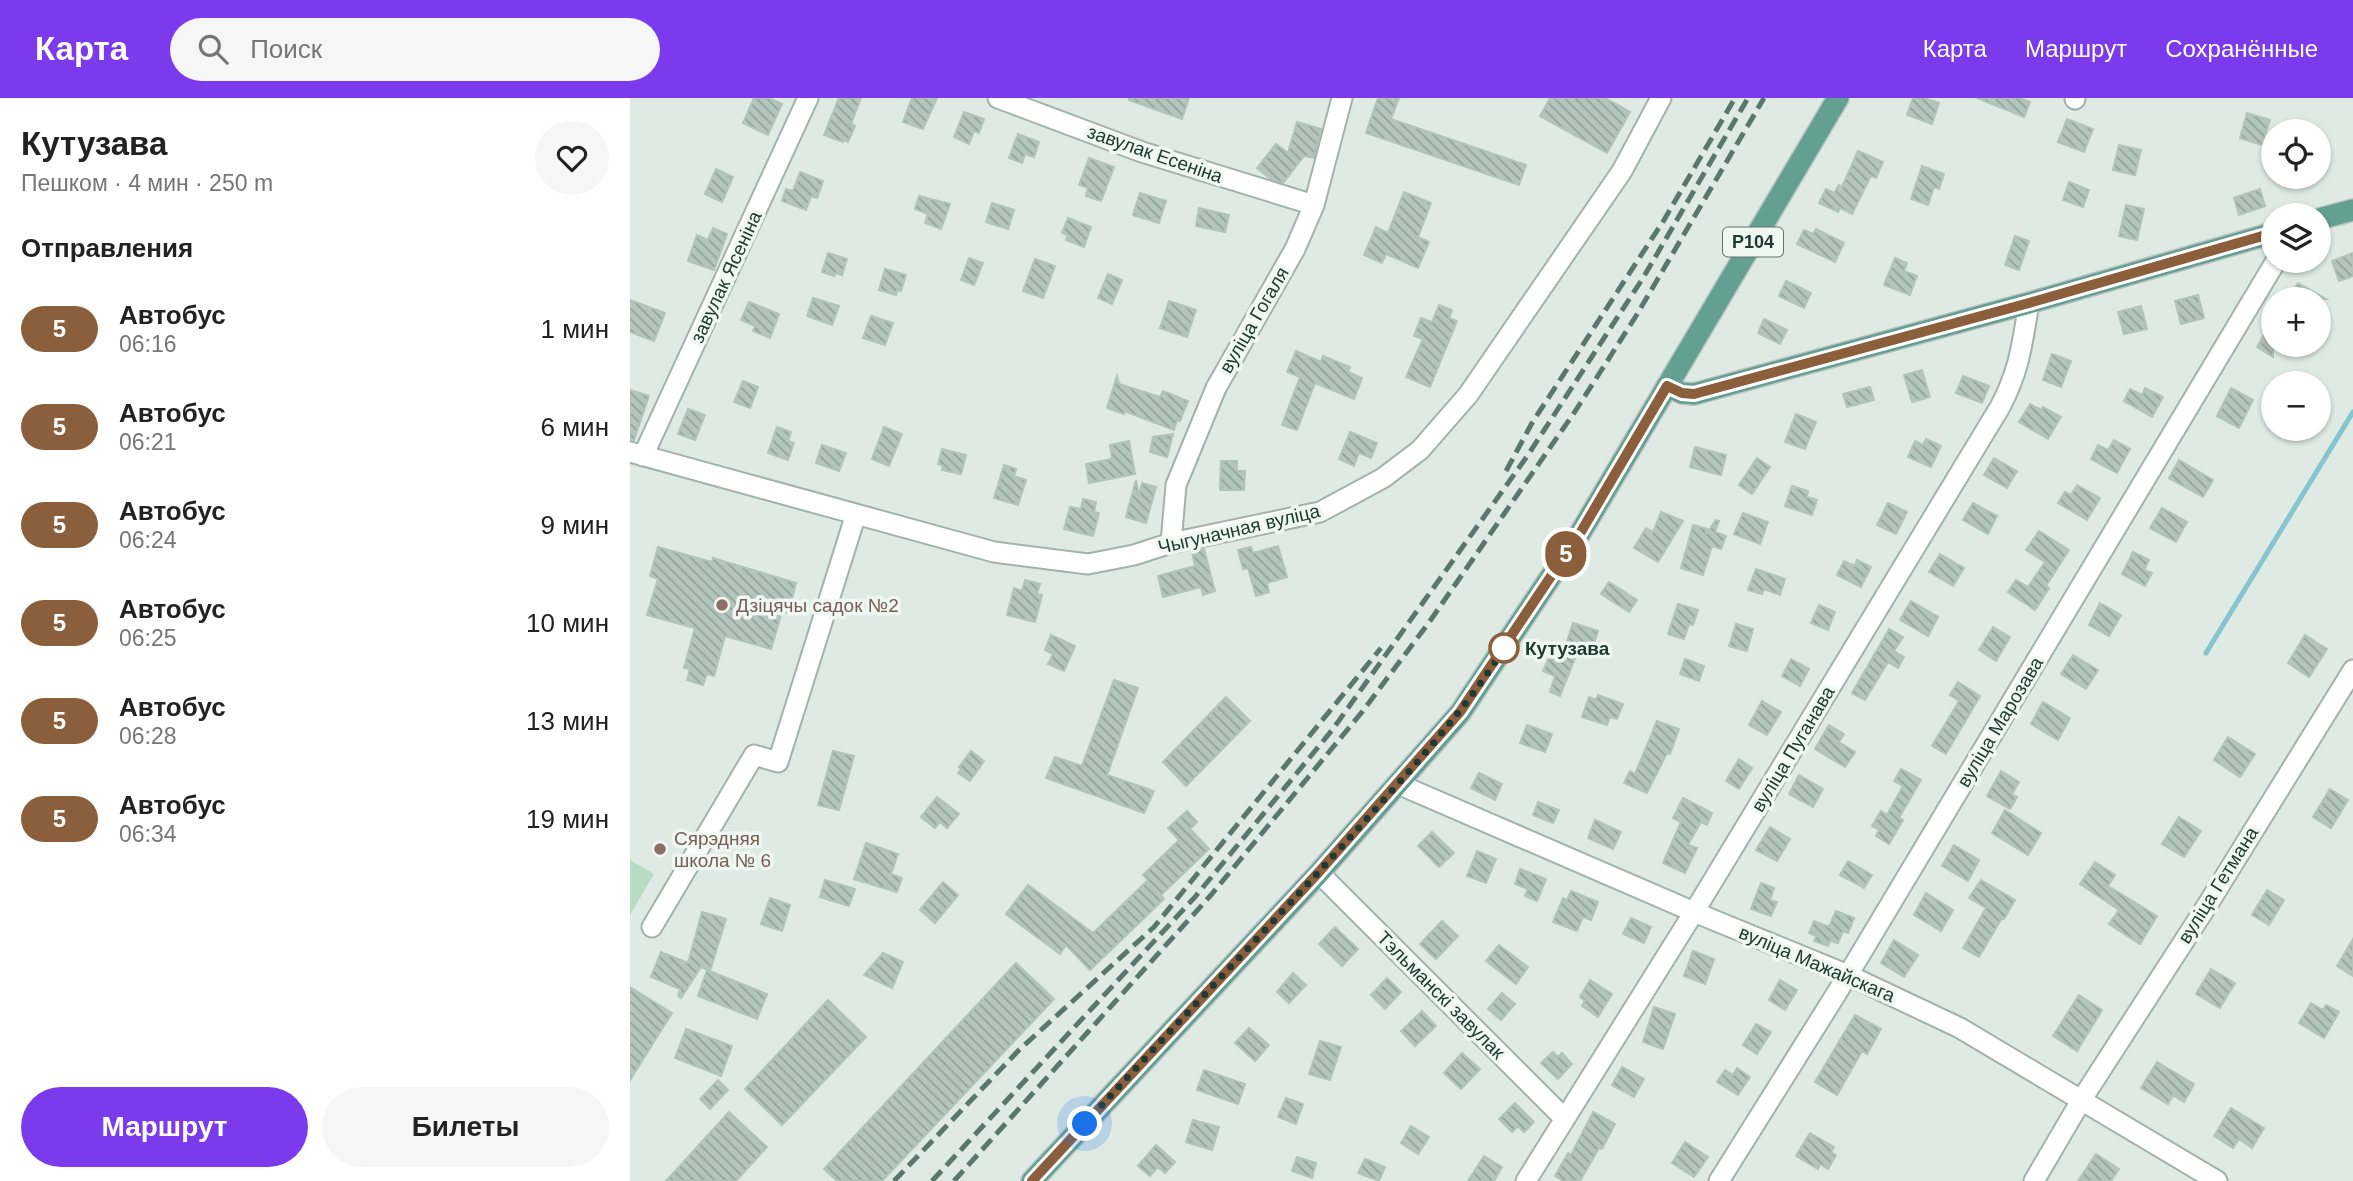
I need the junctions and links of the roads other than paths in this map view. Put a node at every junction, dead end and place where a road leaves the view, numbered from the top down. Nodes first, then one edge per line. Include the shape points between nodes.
1 (808, 98) edge
2 (999, 98) edge
3 (1342, 98) edge
4 (1661, 98) edge
5 (1838, 98) edge
6 (1314, 205) junction
7 (2353, 210) edge
8 (2331, 216) edge
9 (2261, 236) edge
10 (2269, 273) edge
11 (2029, 303) junction
12 (1667, 386) junction
13 (637, 454) edge
14 (856, 514) junction
15 (1171, 543) junction
16 (2353, 670) edge
17 (1398, 783) junction
18 (1318, 873) junction
19 (1693, 912) junction
20 (652, 928) dead end
21 (1848, 975) junction
22 (2082, 1099) junction
23 (1564, 1118) junction
24 (1032, 1181) edge
25 (1525, 1181) edge
26 (1720, 1181) edge
27 (2034, 1181) edge
28 (2217, 1181) edge

1 - 13 street, завулак Ясеніна
2 - 6 street, завулак Есеніна via 1142,152
3 - 6 street, вуліца Гогаля
4 - 15 street, Чыгуначная вуліца via 1622,171 1468,395 1420,450 1383,478 1320,512
5 - 12 main road, Р104
6 - 15 street, вуліца Гогаля via 1295,249 1216,388 1176,485
7 - 8 main road
9 - 11 main road
10 - 21 street, вуліца Марозава
11 - 12 main road via 1694,394
11 - 19 street, вуліца Пуганава via 2020,360 2000,407
12 - 17 main road, Р104 via 1582,530 1500,655 1460,712
13 - 14 street, Чыгуначная вуліца
14 - 15 street, Чыгуначная вуліца via 994,552 1088,564
14 - 20 street via 778,762 754,755
16 - 22 street, вуліца Гетмана
17 - 18 main road, Р104
17 - 19 street, вуліца Мажайскага
18 - 23 street, Тэльманскі завулак
18 - 24 main road, Р104
19 - 21 street, вуліца Мажайскага
19 - 23 street, вуліца Пуганава
21 - 22 street, вуліца Мажайскага via 1961,1028
21 - 26 street, вуліца Марозава
22 - 27 street, вуліца Гетмана
22 - 28 street, вуліца Мажайскага
23 - 25 street, вуліца Пуганава

